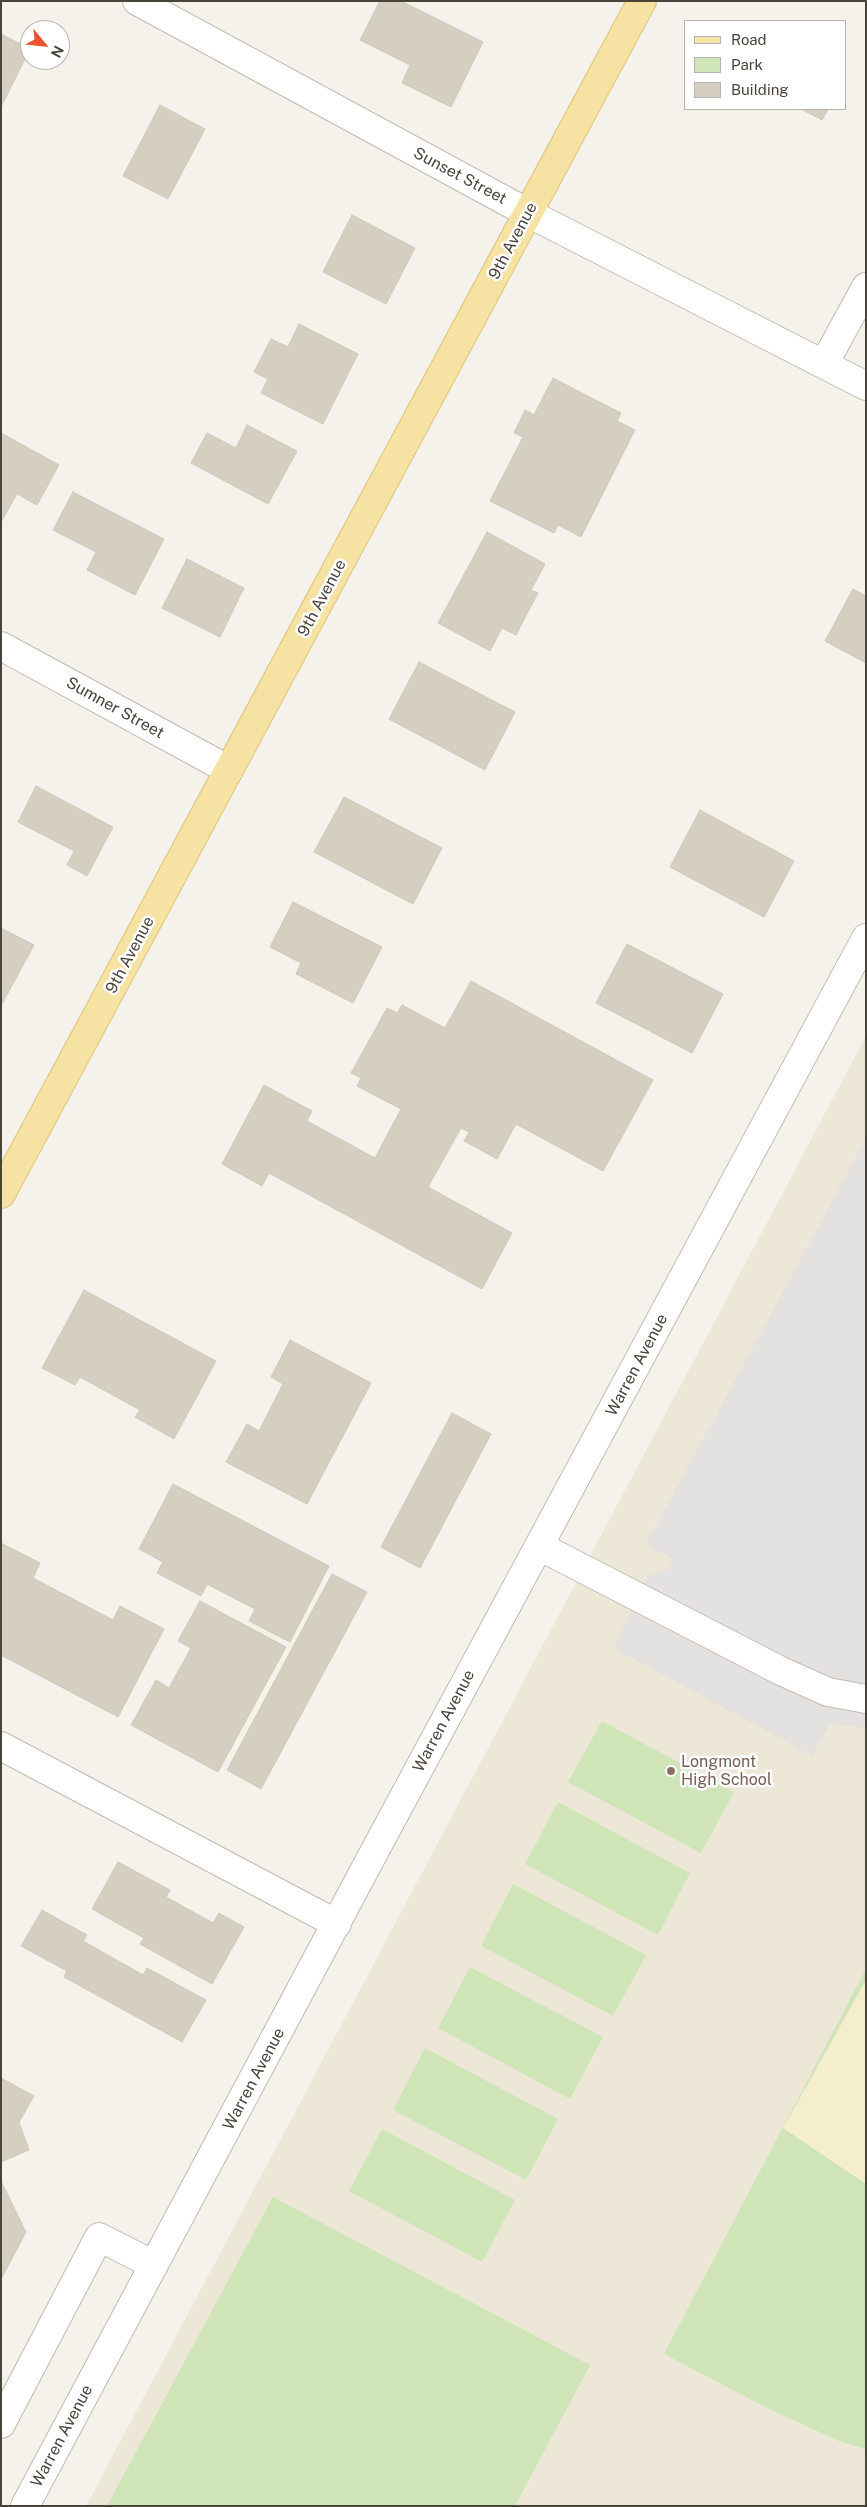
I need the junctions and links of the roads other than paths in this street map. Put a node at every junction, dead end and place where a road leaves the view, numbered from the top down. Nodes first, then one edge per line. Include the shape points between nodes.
1 (137, 1) edge
2 (642, 1) edge
3 (528, 213) junction
4 (866, 287) edge
5 (824, 364) junction
6 (866, 386) edge
7 (1, 646) edge
8 (229, 770) junction
9 (866, 938) edge
10 (1, 1194) edge
11 (539, 1546) junction
12 (866, 1699) edge
13 (1, 1746) edge
14 (337, 1924) junction
15 (154, 2265) junction
16 (1, 2424) edge
17 (25, 2506) edge

1 - 3 street, Sunset Street
2 - 3 main road, 9th Avenue
3 - 5 street, Sunset Street
3 - 8 main road, 9th Avenue
4 - 5 street
5 - 6 street, Sunset Street
7 - 8 street, Sumner Street
8 - 10 main road, 9th Avenue
9 - 11 street, Warren Avenue
11 - 12 street via 828,1692
11 - 14 street, Warren Avenue
13 - 14 street
14 - 15 street, Warren Avenue
15 - 16 street via 99,2237
15 - 17 street, Warren Avenue

